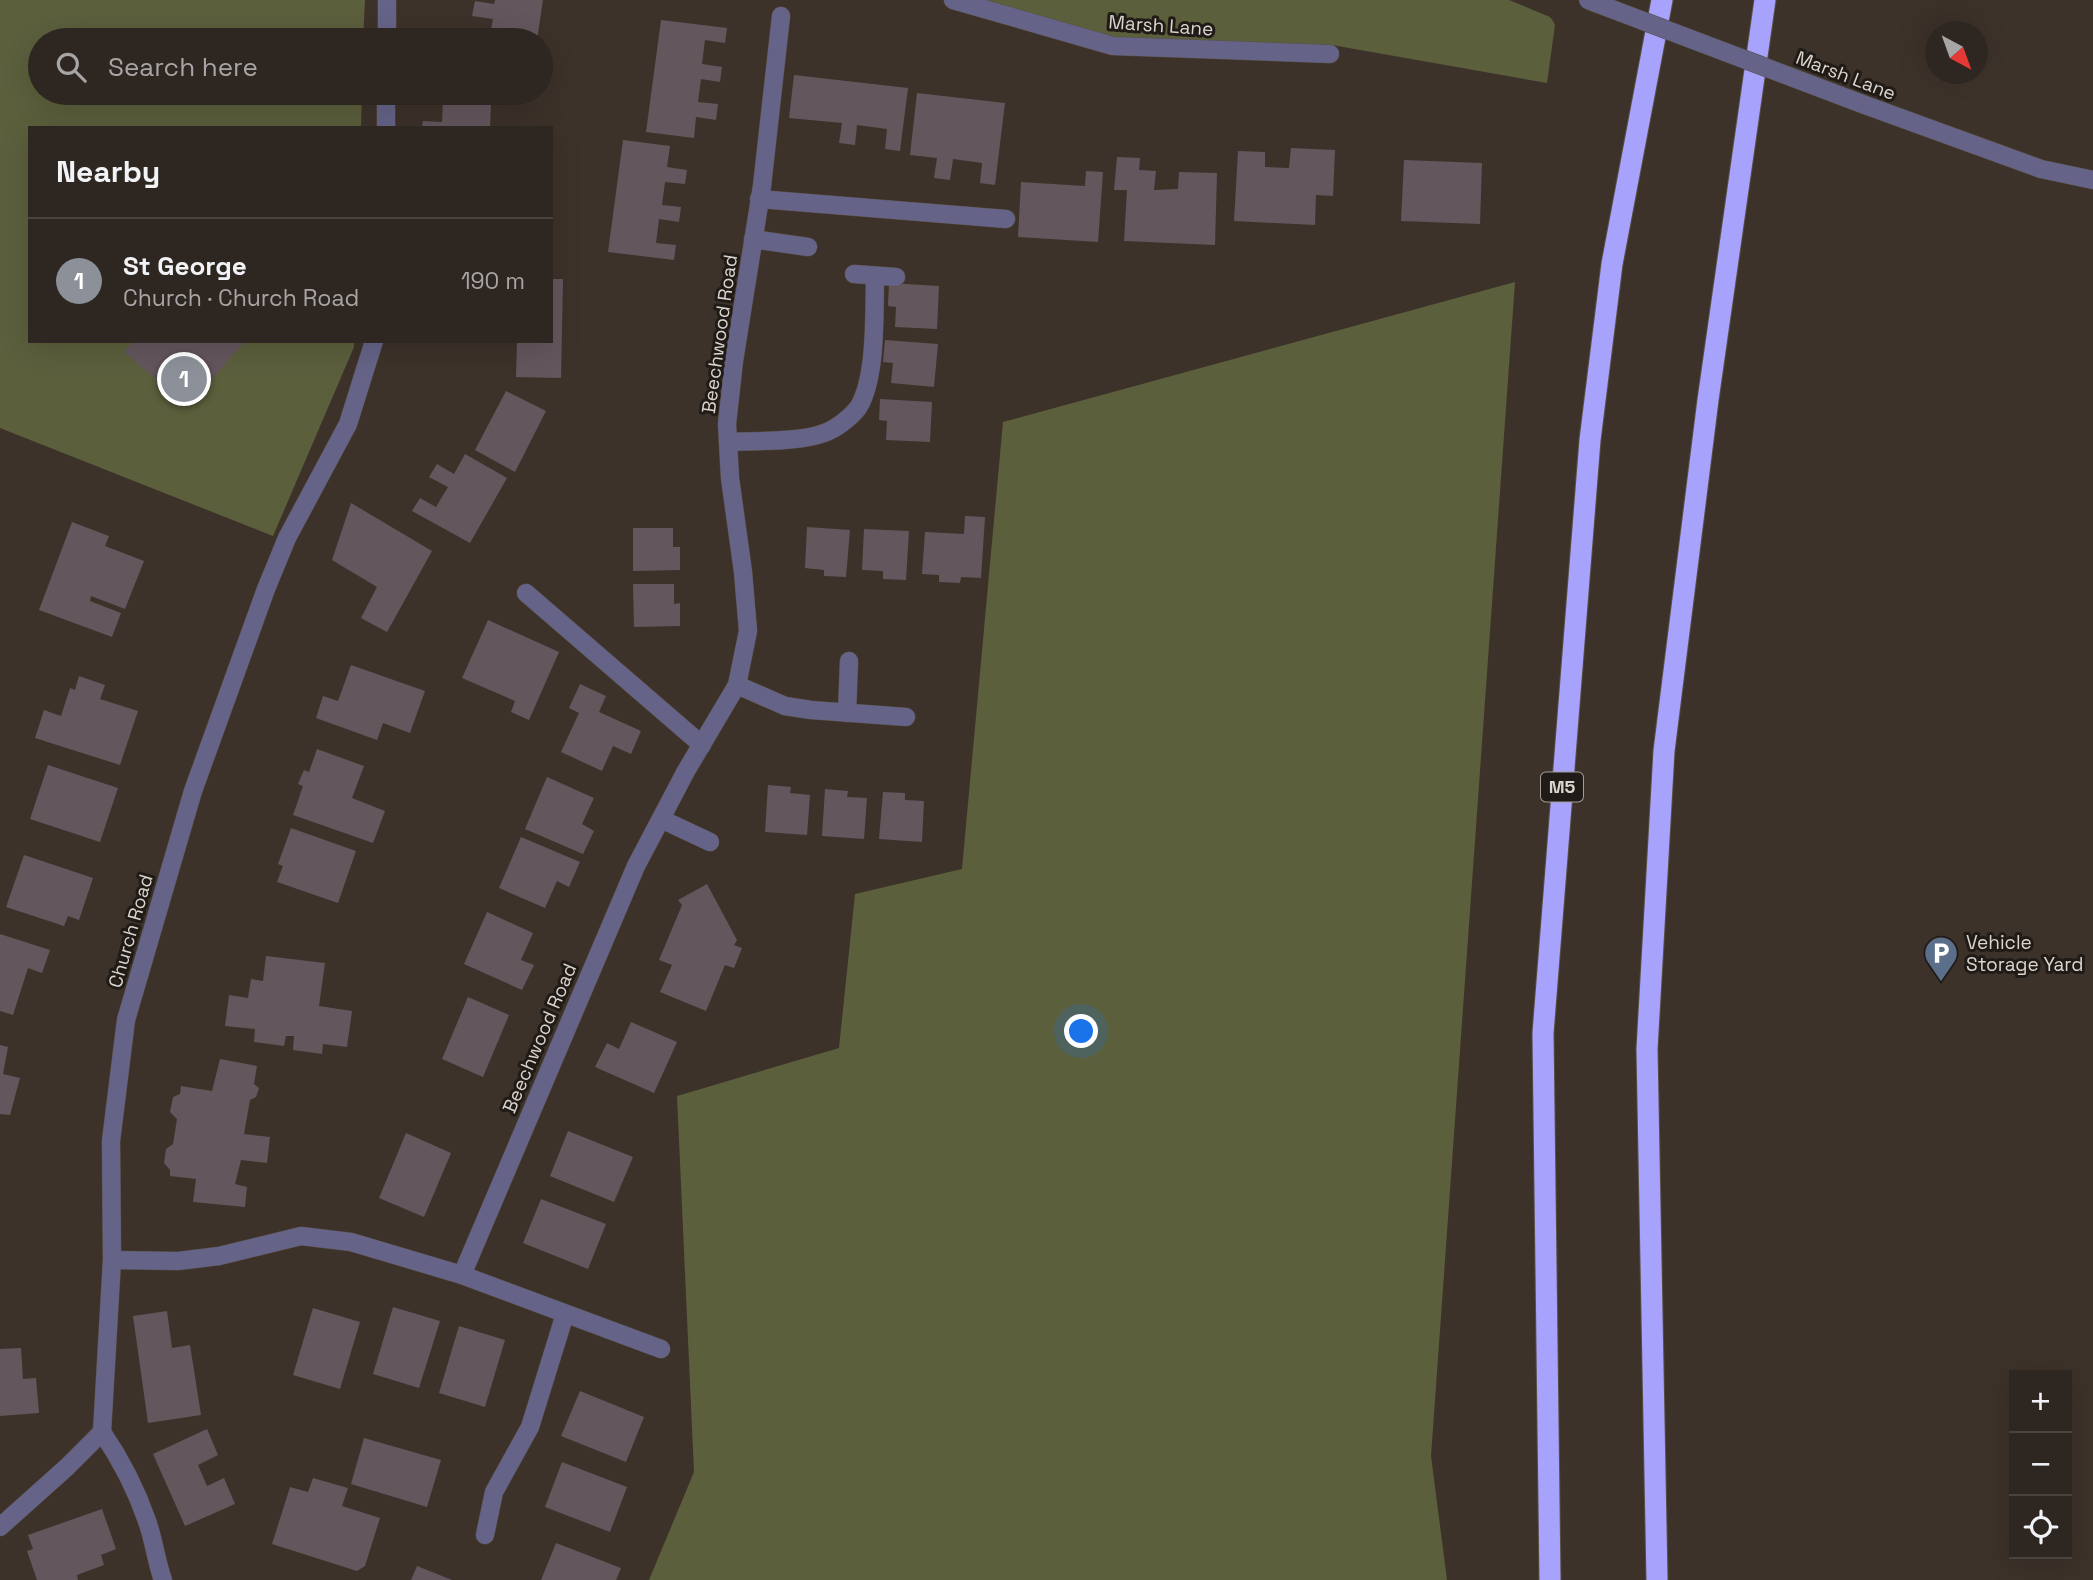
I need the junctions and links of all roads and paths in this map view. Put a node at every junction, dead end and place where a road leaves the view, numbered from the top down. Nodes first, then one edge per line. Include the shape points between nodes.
1 (387, 0) edge
2 (953, 0) edge
3 (1588, 0) edge
4 (1662, 0) edge
5 (1765, 0) edge
6 (781, 16) dead end
7 (387, 28) edge
8 (1330, 54) dead end
9 (386, 105) edge
10 (386, 126) edge
11 (2093, 180) edge
12 (760, 193) junction
13 (1006, 219) dead end
14 (753, 239) junction
15 (808, 247) dead end
16 (854, 274) dead end
17 (875, 276) junction
18 (896, 277) dead end
19 (373, 343) edge
20 (728, 442) junction
21 (526, 593) dead end
22 (849, 661) dead end
23 (737, 685) junction
24 (847, 713) junction
25 (906, 717) dead end
26 (702, 745) junction
27 (661, 819) junction
28 (710, 842) dead end
29 (112, 1260) junction
30 (461, 1276) junction
31 (565, 1314) junction
32 (661, 1349) dead end
33 (102, 1432) junction
34 (7, 1512) edge
35 (0, 1527) edge
36 (485, 1535) dead end
37 (163, 1580) edge
38 (1549, 1580) edge
39 (1657, 1580) edge

1 - 7 street
2 - 8 street, Marsh Lane via 1113,46
3 - 11 street, Marsh Lane, bridge via 2041,169
4 - 38 highway, M5 via 1612,264 1590,440 1543,1033
5 - 39 highway via 1664,751 1647,1049
6 - 12 street, Beechwood Road
9 - 10 street
12 - 13 street
12 - 14 street, Beechwood Road
14 - 15 street, Beechwood Road
14 - 20 street, Beechwood Road via 733,361
16 - 17 street
17 - 18 street
17 - 20 street via 871,365 857,409 824,433
19 - 29 street, Church Road via 348,424 287,538 266,589 193,791 126,1020 111,1141
20 - 23 street, Beechwood Road via 748,631
21 - 26 street
22 - 24 street
23 - 24 street via 785,706
23 - 26 street, Beechwood Road
24 - 25 street
26 - 27 street, Beechwood Road
27 - 28 street
27 - 30 street, Beechwood Road via 636,866
29 - 30 street via 205,1258 301,1236 351,1242
29 - 33 street, Church Road
30 - 31 street
31 - 32 street
31 - 36 street via 530,1427 494,1492
33 - 34 street via 66,1467
33 - 37 street via 122,1462 143,1510
34 - 35 street

